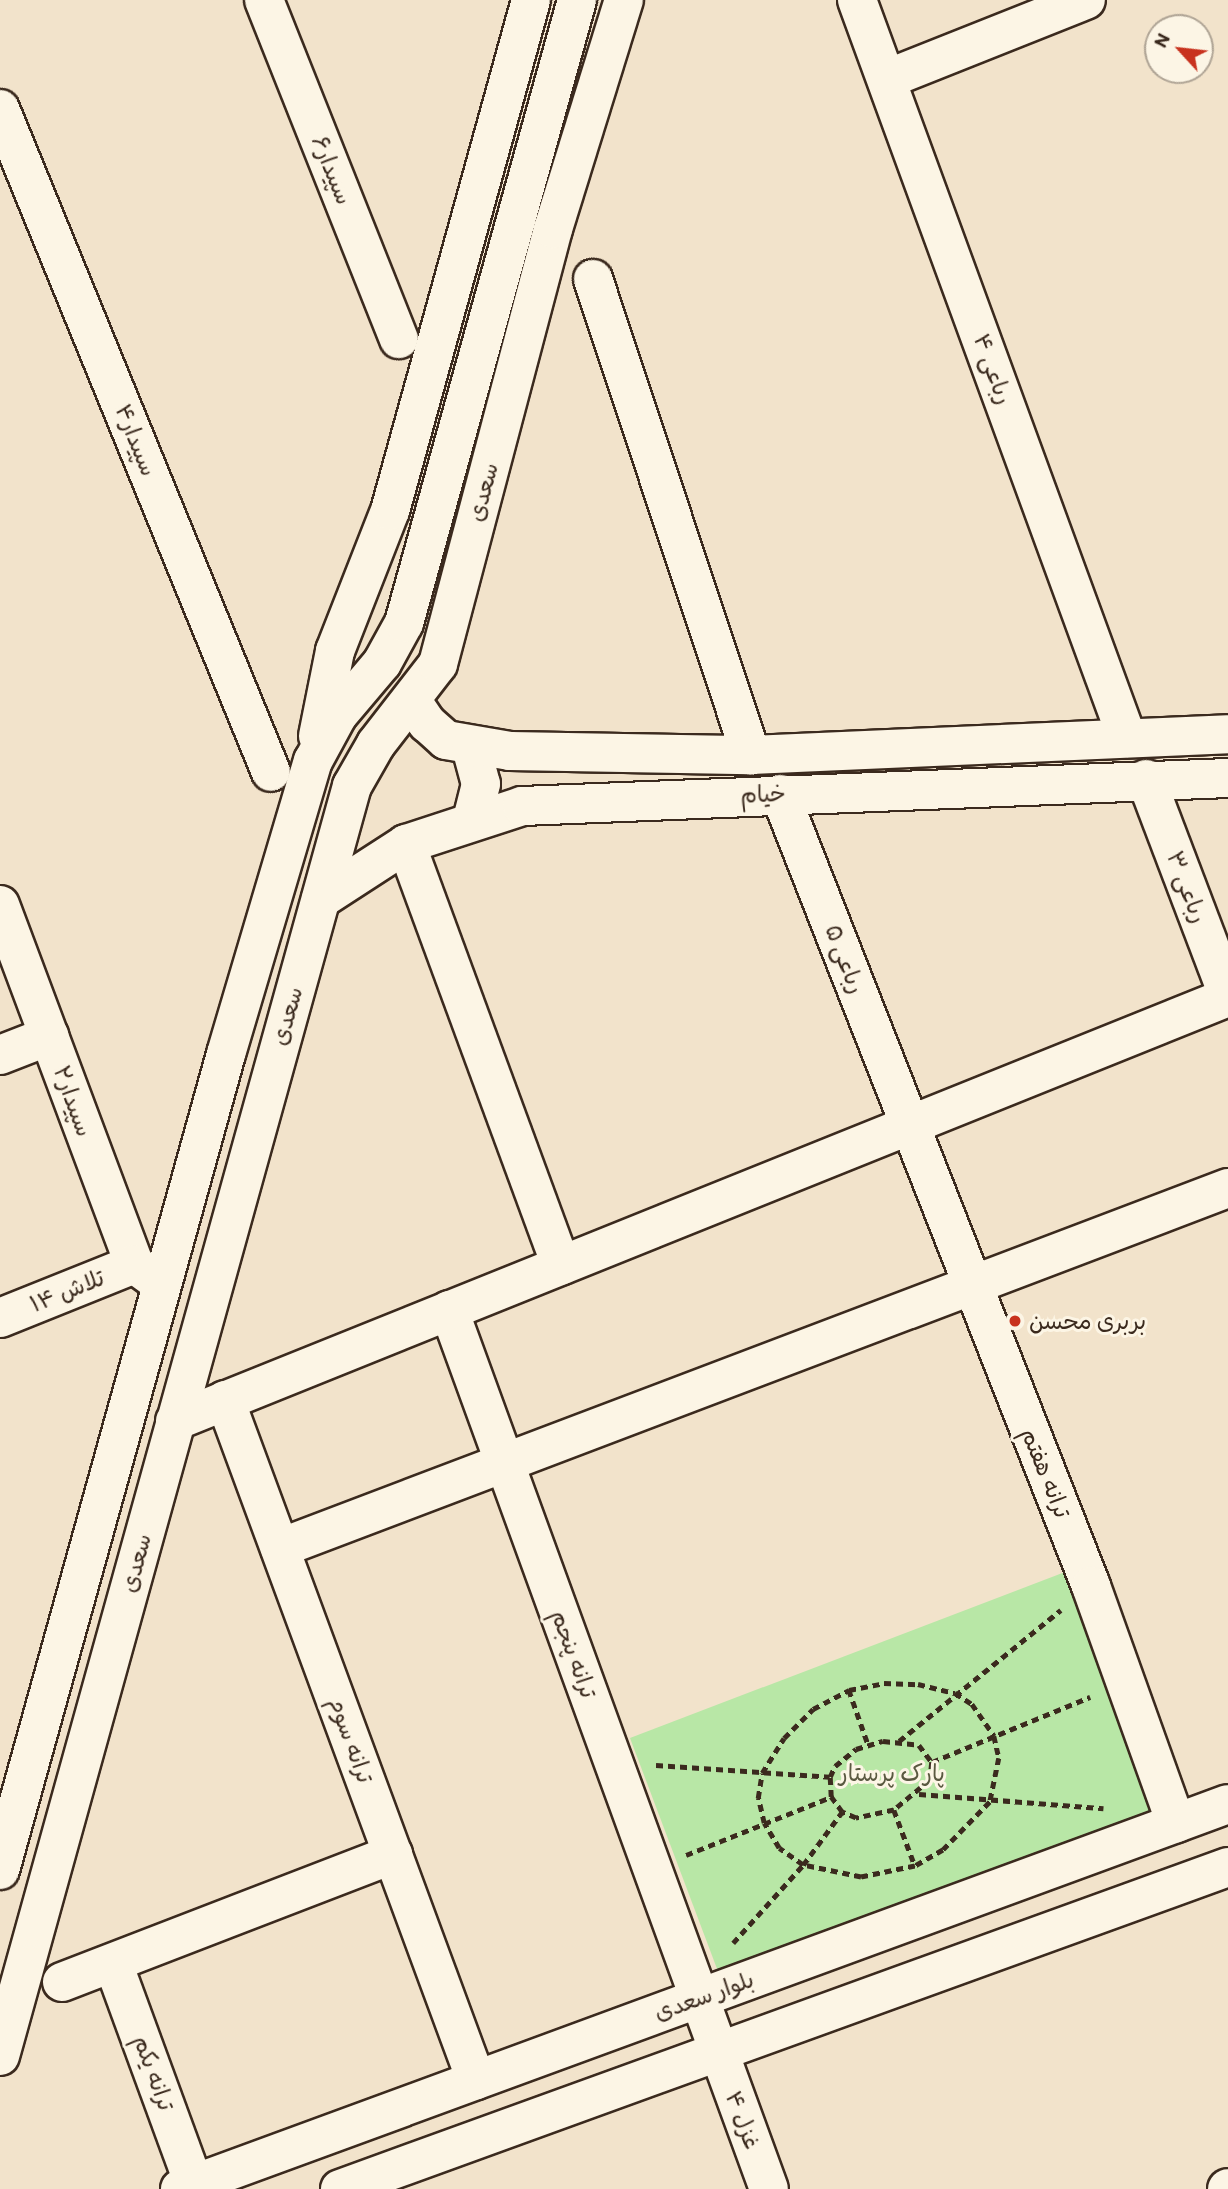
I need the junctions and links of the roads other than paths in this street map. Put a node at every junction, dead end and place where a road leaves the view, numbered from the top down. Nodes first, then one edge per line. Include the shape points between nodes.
1 (264, 0) edge
2 (531, 0) edge
3 (577, 0) edge
4 (624, 0) edge
5 (857, 0) edge
6 (1078, 1) edge
7 (887, 79) junction
8 (0, 109) edge
9 (593, 279) dead end
10 (399, 339) dead end
11 (412, 701) junction
12 (1228, 734) edge
13 (1127, 738) junction
14 (471, 747) junction
15 (533, 751) junction
16 (751, 755) junction
17 (313, 761) junction
18 (271, 772) dead end
19 (1228, 778) edge
20 (1146, 779) junction
21 (780, 794) junction
22 (530, 805) junction
23 (471, 819) junction
24 (406, 844) junction
25 (321, 899) junction
26 (0, 905) edge
27 (1228, 996) edge
28 (49, 1036) junction
29 (0, 1055) edge
30 (909, 1125) junction
31 (1228, 1188) edge
32 (561, 1265) junction
33 (148, 1274) junction
34 (972, 1286) junction
35 (449, 1310) junction
36 (0, 1318) edge
37 (225, 1400) junction
38 (175, 1421) junction
39 (505, 1462) junction
40 (279, 1548) junction
41 (1228, 1804) edge
42 (1176, 1823) junction
43 (393, 1854) junction
44 (1228, 1867) edge
45 (0, 1870) edge
46 (113, 1963) junction
47 (62, 1982) dead end
48 (697, 1991) junction
49 (718, 2052) junction
50 (0, 2056) edge
51 (476, 2080) junction
52 (187, 2186) edge
53 (340, 2189) edge
54 (769, 2189) edge

1 - 10 street, سپیدار۶
2 - 17 street, سعدی via 390,511 335,651
3 - 17 street, سعدی via 404,623 382,663 338,715
4 - 11 street, سعدی via 553,229 438,664
5 - 7 street, رباعی ۴
6 - 7 street
7 - 13 street, رباعی ۴
8 - 18 street, سپیدار۴
9 - 16 street
11 - 14 street, خیام via 446,740
11 - 25 street, سعدی via 376,744 352,786
12 - 13 street, خیام
13 - 16 street, خیام
14 - 15 street, خیام
14 - 23 street via 481,784
15 - 16 street, خیام
15 - 22 street via 521,769
17 - 33 street, سعدی
19 - 20 street, خیام
20 - 21 street, خیام
20 - 27 street, رباعی ۳
21 - 22 street, خیام
21 - 30 street, رباعی ۵
22 - 23 street, خیام
23 - 24 street, خیام
24 - 25 street, خیام
24 - 32 street
25 - 38 street, سعدی
26 - 28 street, سپیدار۲
27 - 30 street
28 - 29 street
28 - 33 street, سپیدار۲
30 - 32 street
30 - 34 street, ترانه هفتم
31 - 34 street
32 - 35 street
33 - 36 street, تلاش ۱۴
33 - 45 street, سعدی
34 - 39 street
34 - 42 street, ترانه هفتم via 1091,1586
35 - 37 street
35 - 39 street, ترانه پنجم
37 - 38 street
37 - 40 street, ترانه سوم
38 - 50 street, سعدی
39 - 40 street
39 - 48 street, ترانه پنجم
40 - 43 street, ترانه سوم
41 - 42 street, بلوار سعدی
42 - 48 street, بلوار سعدی
43 - 46 street
43 - 51 street, ترانه سوم
44 - 49 street
46 - 47 street
46 - 52 street, ترانه یکم
48 - 49 street, غزل ۴
48 - 51 street, بلوار سعدی
49 - 53 street
49 - 54 street, غزل ۴
51 - 52 street, بلوار سعدی

